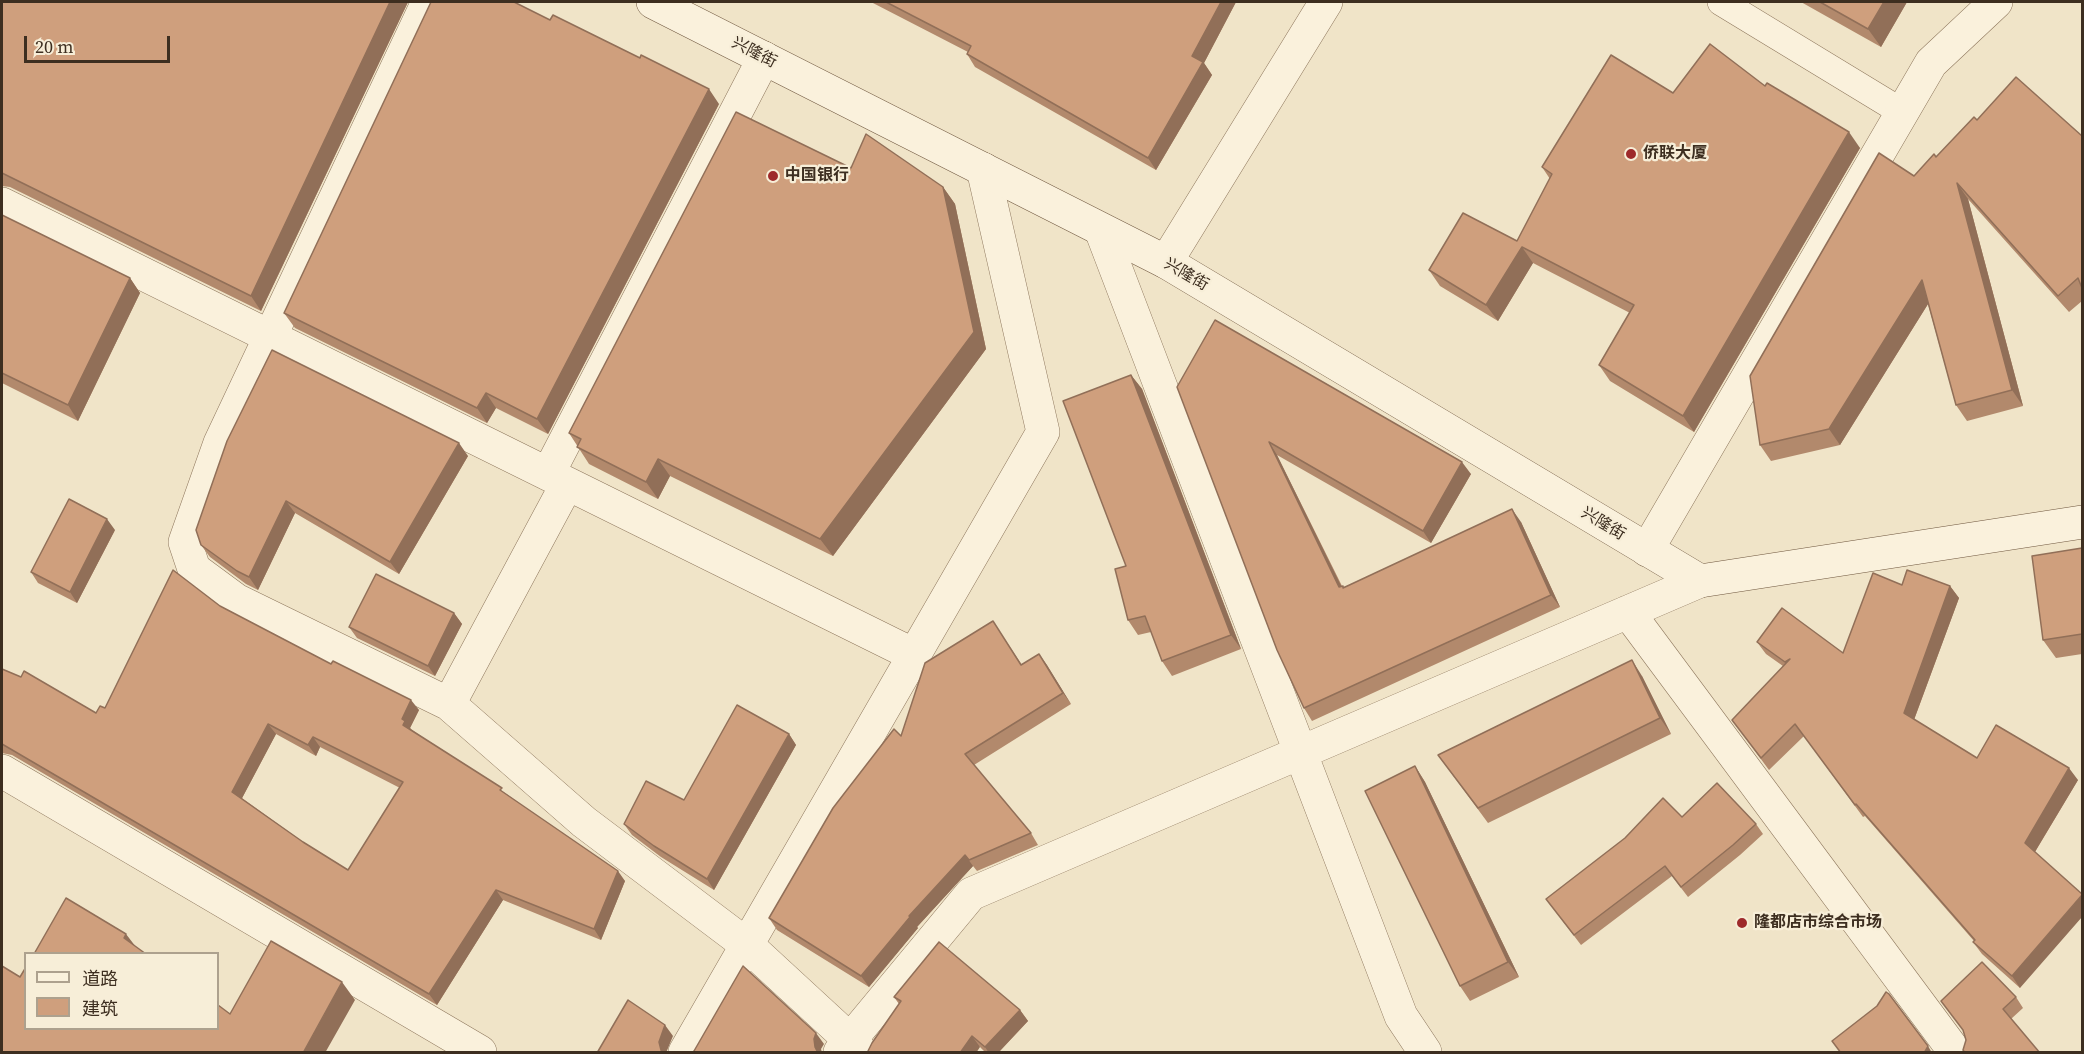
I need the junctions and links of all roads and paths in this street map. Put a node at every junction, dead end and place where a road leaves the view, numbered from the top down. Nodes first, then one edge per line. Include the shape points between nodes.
1 (428, 2) edge
2 (653, 2) edge
3 (1326, 2) edge
4 (1722, 2) edge
5 (1996, 2) edge
6 (764, 58) junction
7 (1902, 112) junction
8 (983, 169) junction
9 (2, 204) edge
10 (1101, 230) junction
11 (1166, 262) junction
12 (271, 337) junction
13 (557, 479) junction
14 (2082, 522) edge
15 (1647, 550) junction
16 (1700, 581) junction
17 (1628, 612) junction
18 (914, 656) junction
19 (449, 704) junction
20 (1300, 753) junction
21 (2, 771) edge
22 (747, 945) junction
23 (851, 1048) edge
24 (480, 1053) edge
25 (685, 1053) edge
26 (1425, 1053) edge
27 (1954, 1053) edge

1 - 12 street
2 - 6 street, 兴隆街
3 - 11 street
4 - 7 lane
5 - 7 street via 1930,63
6 - 8 street, 兴隆街
6 - 13 street
7 - 15 street
8 - 10 street, 兴隆街
8 - 18 street via 1043,432
9 - 12 street
10 - 11 street, 兴隆街
10 - 20 street
11 - 15 street, 兴隆街
12 - 13 street
12 - 19 street via 220,443 185,542 194,569 236,600
13 - 18 street
13 - 19 street
14 - 16 street
15 - 16 street, 兴隆街
16 - 17 street
17 - 20 street
17 - 27 street
18 - 22 street
19 - 22 street via 584,822
20 - 23 street via 971,894
20 - 26 street via 1401,1016
21 - 24 street
22 - 23 street
22 - 25 street

